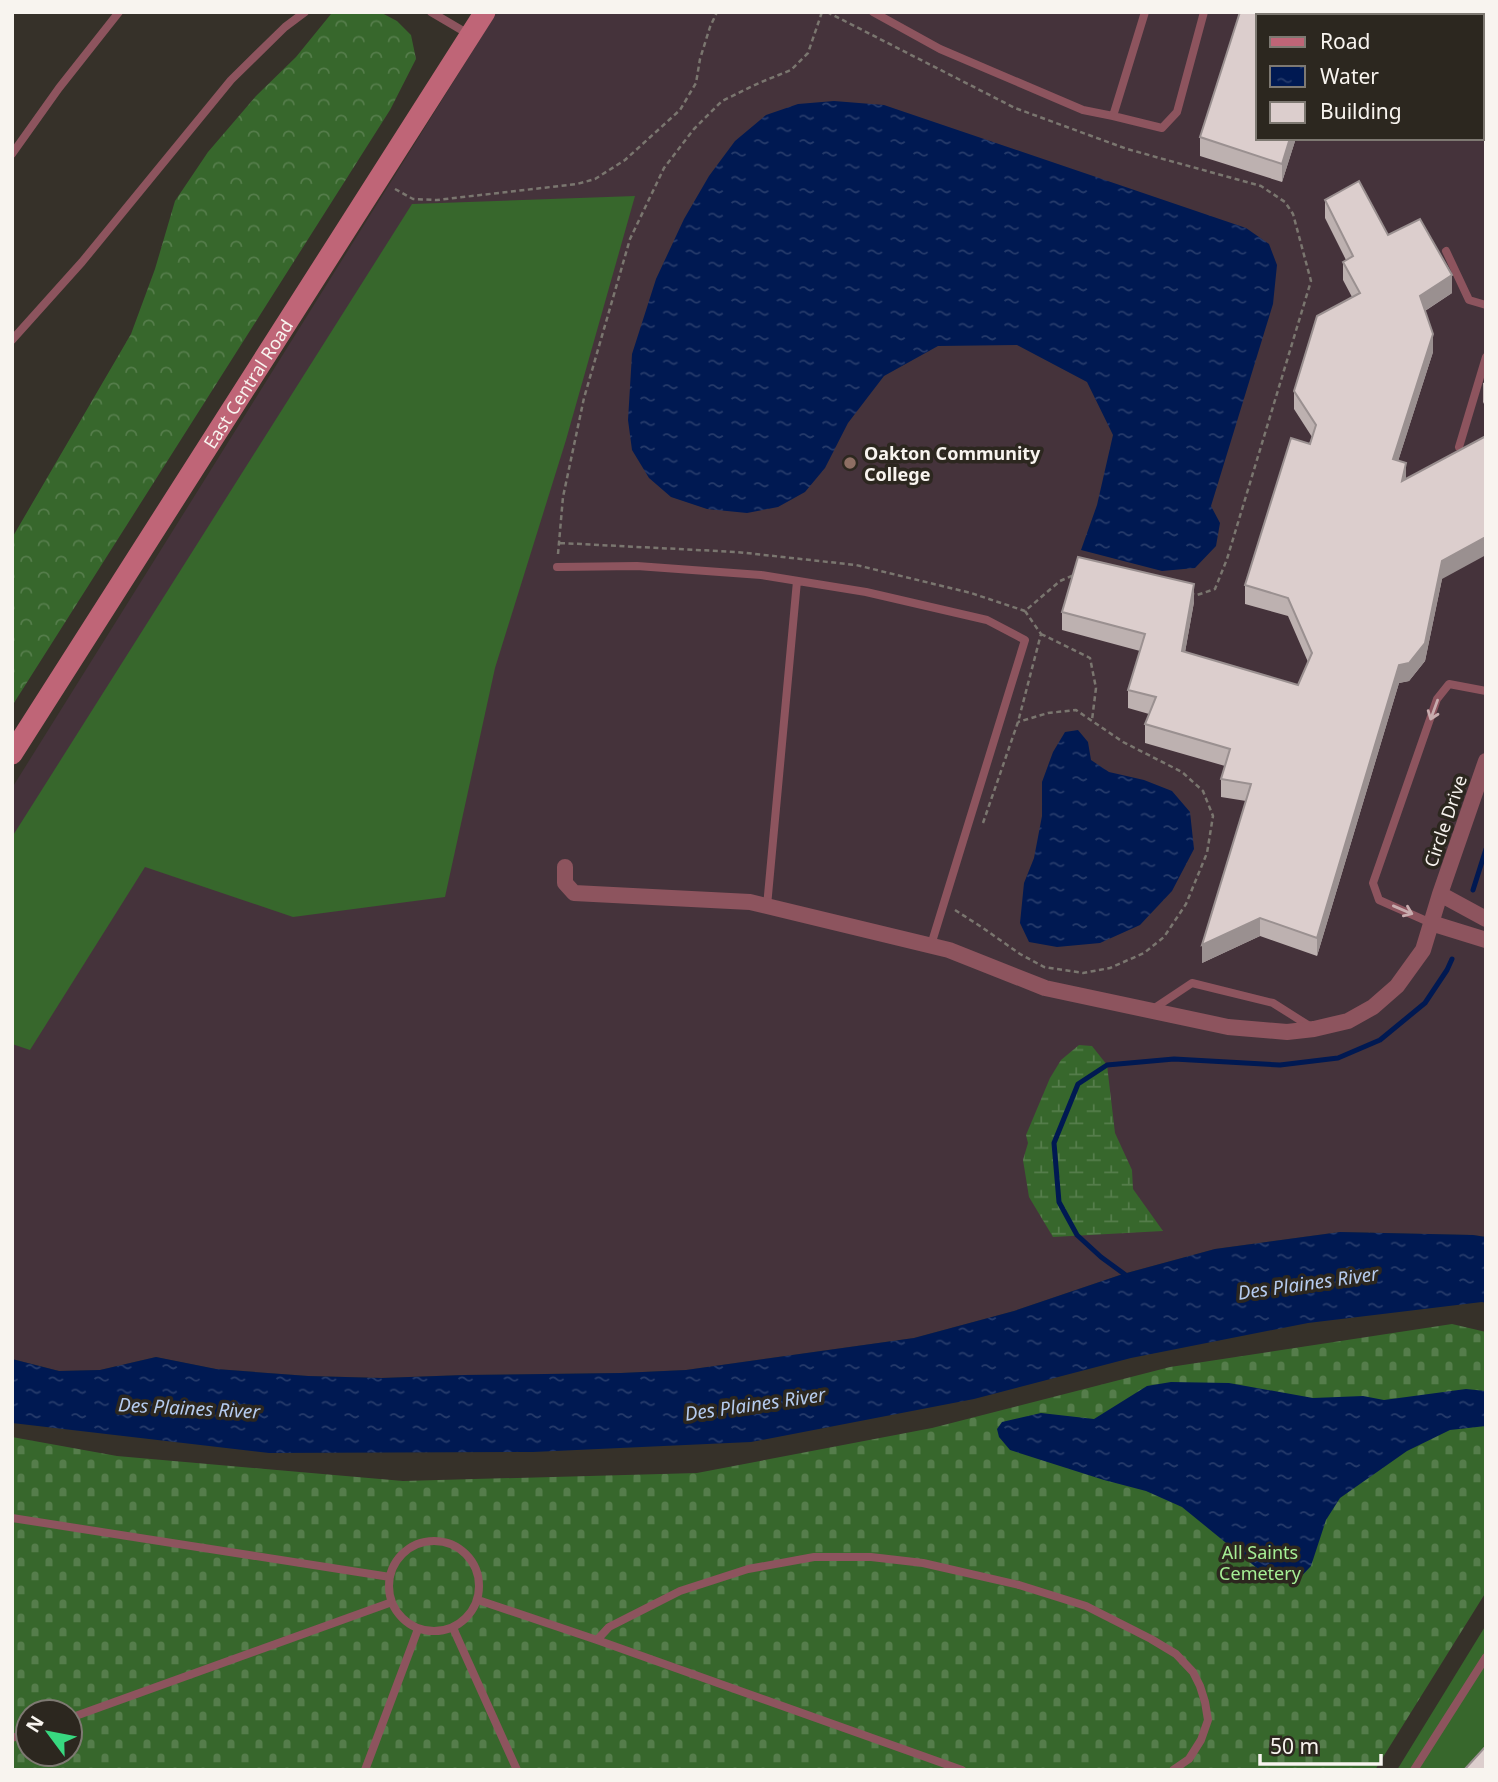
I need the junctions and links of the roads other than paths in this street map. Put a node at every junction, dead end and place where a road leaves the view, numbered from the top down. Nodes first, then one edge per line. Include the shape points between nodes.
1 (119, 12) edge
2 (305, 12) edge
3 (431, 12) edge
4 (485, 12) edge
5 (873, 12) edge
6 (1145, 12) edge
7 (1205, 12) edge
8 (470, 35) junction
9 (1113, 116) junction
10 (12, 153) edge
11 (1446, 251) dead end
12 (1486, 305) edge
13 (12, 340) edge
14 (1486, 357) edge
15 (1459, 447) edge
16 (557, 567) road end
17 (797, 581) junction
18 (1486, 691) edge
19 (12, 754) edge
20 (1486, 761) edge
21 (565, 867) dead end
22 (1440, 894) junction
23 (767, 906) junction
24 (1486, 919) edge
25 (1431, 923) junction
26 (1486, 940) edge
27 (931, 945) junction
28 (1152, 1010) junction
29 (1314, 1029) junction
30 (12, 1518) edge
31 (390, 1577) junction
32 (478, 1600) junction
33 (392, 1602) junction
34 (453, 1628) junction
35 (418, 1629) junction
36 (597, 1640) junction
37 (1486, 1657) edge
38 (84, 1713) edge
39 (365, 1770) edge
40 (517, 1770) edge
41 (962, 1770) edge
42 (1173, 1770) edge
43 (1414, 1770) edge

1 - 10 lane
2 - 13 lane via 231,80
3 - 8 lane
4 - 8 main road, East Central Road
5 - 9 lane via 940,49 1083,110
6 - 9 lane
7 - 9 lane via 1177,112 1162,128
8 - 19 main road, East Central Road
11 - 12 lane via 1469,300
14 - 15 lane
16 - 17 lane via 637,566
17 - 23 lane
17 - 27 lane via 987,620 1026,640
18 -> 25 lane via 1449,684 1437,699 1373,883 1379,900
20 - 22 street, Circle Drive
21 - 23 street, Circle Drive via 565,883 575,893
22 - 24 street
22 - 25 street, Circle Drive
23 - 27 street, Circle Drive
25 - 26 street
25 - 29 street, Circle Drive via 1423,950 1397,986 1348,1021
27 - 28 street, Circle Drive via 1045,988
28 - 29 street, Circle Drive via 1228,1027 1287,1032
28 - 29 lane via 1192,983 1273,1003
30 - 31 lane
31 - 32 lane via 404,1552 417,1544 446,1542 460,1548 478,1571
31 - 33 lane
32 - 34 lane via 468,1617
32 - 36 lane
33 - 35 lane via 398,1614
33 - 38 lane
34 - 35 lane via 442,1632
34 - 40 lane
35 - 39 lane
36 - 41 lane
36 - 42 lane via 610,1627 680,1591 748,1569 814,1558 871,1557 935,1566 1086,1606 1176,1654 1200,1686 1208,1720 1189,1759
37 - 43 lane

